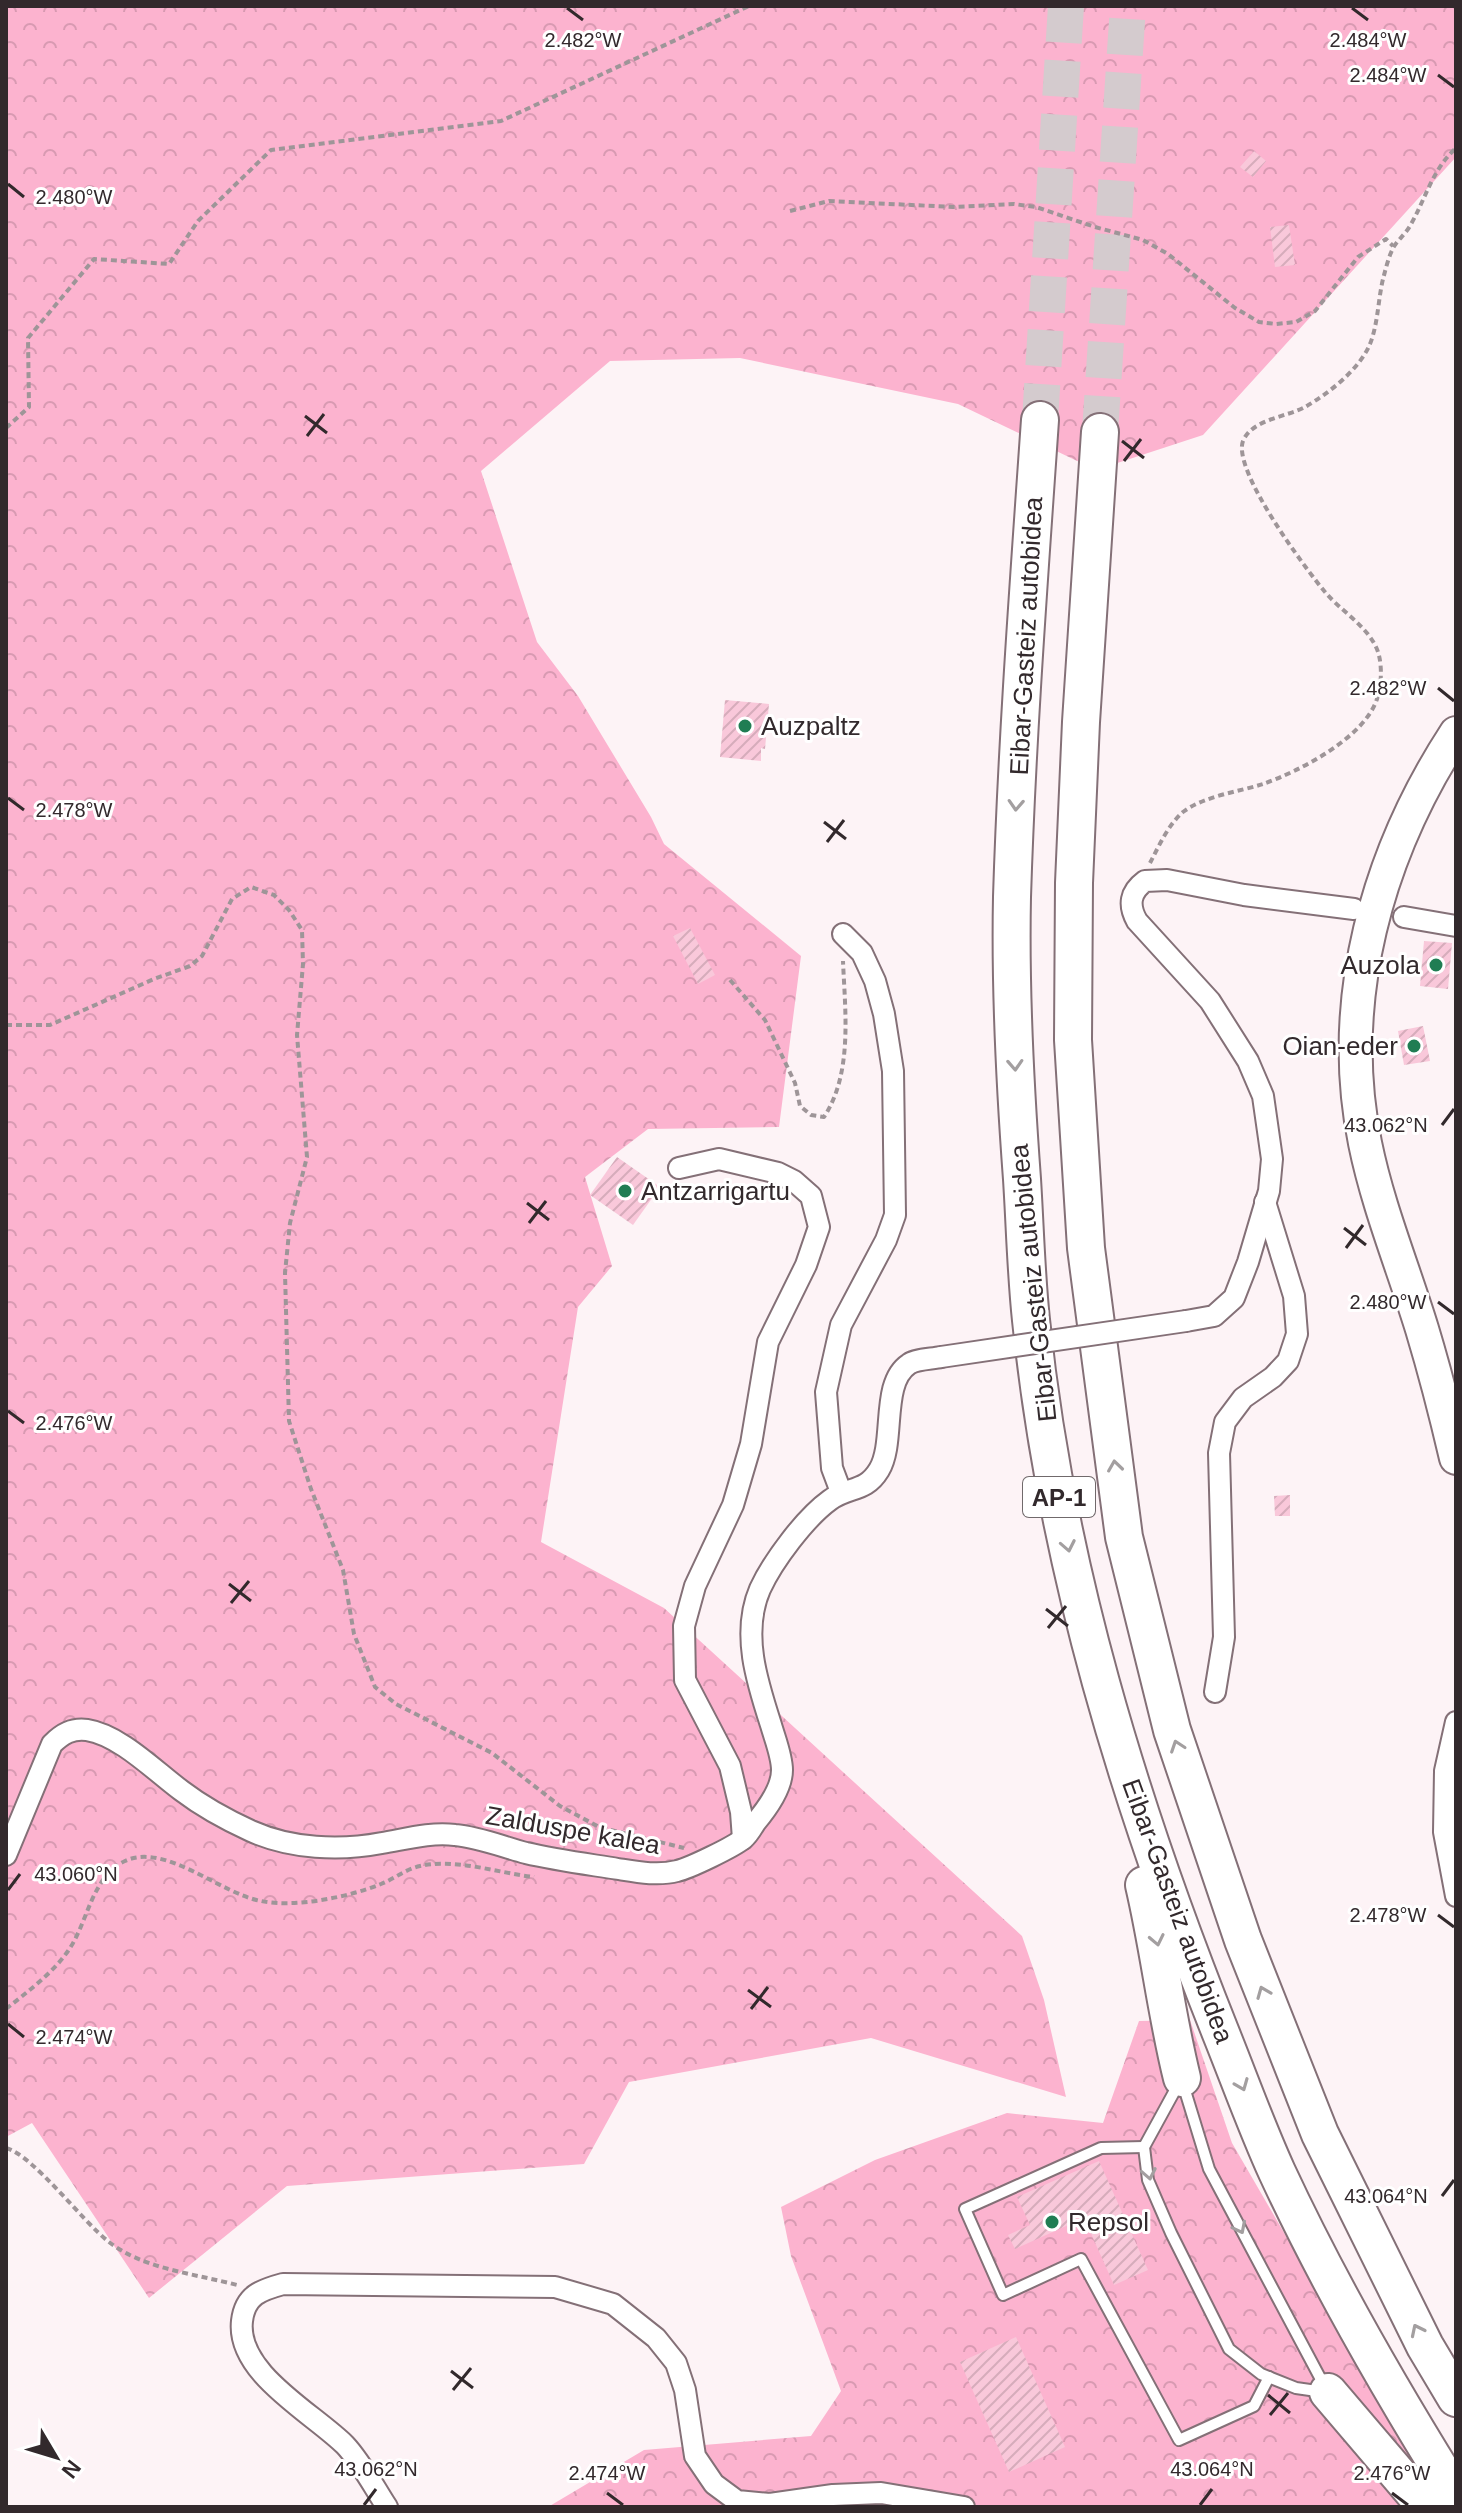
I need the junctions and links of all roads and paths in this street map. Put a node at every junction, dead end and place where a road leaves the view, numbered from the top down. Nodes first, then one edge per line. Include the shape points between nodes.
1 (749, 6) edge
2 (1456, 148) edge
3 (790, 211) dead end
4 (1393, 247) junction
5 (1040, 420) tunnel mouth
6 (6, 428) edge
7 (1100, 432) tunnel mouth
8 (1456, 733) edge
9 (1147, 881) junction
10 (1354, 909) dead end
11 (1404, 917) dead end
12 (1456, 926) edge
13 (843, 934) joint
14 (730, 980) dead end
15 (6, 1025) edge
16 (679, 1168) dead end
17 (1265, 1202) junction
18 (1456, 1458) edge
19 (841, 1492) junction
20 (1215, 1692) dead end
21 (1456, 1722) edge
22 (1138, 1809) junction
23 (743, 1839) junction
24 (6, 1855) edge
25 (709, 1857) junction
26 (544, 1878) dead end
27 (1456, 1896) edge
28 (6, 2009) edge
29 (1182, 2078) junction
30 (1144, 2147) junction
31 (6, 2148) edge
32 (258, 2290) junction
33 (1269, 2377) junction
34 (1328, 2392) junction
35 (1456, 2398) edge
36 (1456, 2495) edge
37 (387, 2507) edge
38 (964, 2507) edge
39 (1426, 2507) edge

1 - 6 path via 501,121 271,150 198,221 169,264 94,259 28,338 29,407
2 - 4 path via 1434,173 1409,229
3 - 4 path via 829,201 1036,207 1143,240 1235,308 1259,322 1276,324 1296,322 1315,311 1358,257 1373,247 1386,239
4 - 9 path via 1371,342 1358,364 1304,407 1251,431 1241,451 1253,489 1325,592 1376,646 1376,701 1336,747 1293,772 1182,813 1164,835
5 -> 22 highway, Eibar-Gasteiz autobidea / AP-1 via 1012,901 1030,1306 1076,1586
35 -> 7 highway, Eibar-Gasteiz autobidea / AP-1 via 1320,2134 1243,1940 1172,1730 1124,1537 1086,1248 1073,1040 1081,722
8 - 18 main road via 1404,833 1378,897 1361,968 1354,1054 1366,1145
9 - 10 street
9 - 17 street via 1132,898 1134,916 1210,1001 1263,1096 1272,1159
11 - 12 street
13 - 14 path via 840,1080 824,1117 800,1106 795,1083 765,1020
13 - 19 street via 862,953 884,1014 893,1071 895,1215 841,1325 826,1392 832,1468
15 - 25 path via 50,1025 190,966 202,956 232,899 251,887 274,895 289,910 302,930 297,1035 307,1157 290,1223 285,1273 289,1421 343,1570 354,1634 375,1687 396,1704 492,1753 560,1806 599,1827
16 - 23 street via 719,1159 778,1173 811,1196 819,1227 768,1342 751,1444 733,1505 695,1586 684,1626 685,1680 730,1766
17 - 19 street, Zalduspe kalea, bridge via 1234,1298 1214,1316 910,1363 896,1378 880,1468 866,1487
17 - 20 street via 1294,1296 1297,1334 1288,1361 1243,1398 1225,1422 1219,1453 1224,1637
19 - 23 street, Zalduspe kalea via 802,1529 758,1593 752,1646 782,1769 770,1801
21 - 27 street via 1445,1771 1444,1832
22 -> 29 highway via 1134,1843
22 -> 36 highway, Eibar-Gasteiz autobidea / AP-1 via 1277,2171 1384,2379
23 - 25 street, Zalduspe kalea
24 - 25 street, Zalduspe kalea via 52,1744 62,1734 87,1730 124,1747 222,1817 254,1833 299,1845 362,1846 458,1835 529,1854 655,1874 692,1867
26 - 28 path via 446,1864 418,1866 354,1893 295,1903 265,1902 170,1862 141,1856 110,1871 66,1955
29 - 30 lane
29 -> 34 lane via 1209,2169
30 -> 33 lane via 1148,2180 1229,2349
30 - 33 lane via 1101,2148 965,2209 1003,2295 1081,2259 1179,2440 1254,2406
31 - 32 path via 28,2160 109,2243 131,2256
32 - 37 street via 243,2306 241,2328 249,2355 274,2385 346,2447
32 - 38 street via 283,2284 555,2287 613,2304 656,2338 676,2363 695,2456 714,2484 737,2501 770,2504 881,2493
33 - 34 lane via 1296,2388
34 - 39 highway

